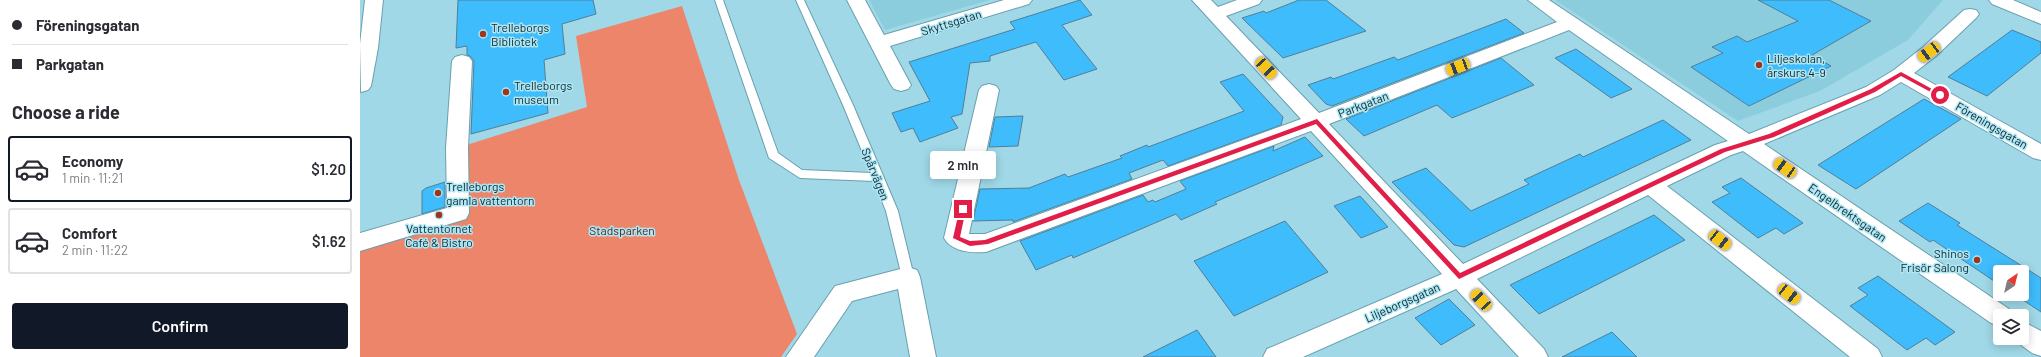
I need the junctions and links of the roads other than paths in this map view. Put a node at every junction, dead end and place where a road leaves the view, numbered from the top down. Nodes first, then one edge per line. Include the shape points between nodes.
1 (374, 0) edge
2 (719, 0) edge
3 (800, 0) edge
4 (856, 0) edge
5 (1023, 0) edge
6 (1253, 0) edge
7 (1537, 0) edge
8 (1998, 0) edge
9 (1208, 7) edge
10 (1970, 14) dead end
11 (2041, 19) edge
12 (1572, 23) junction
13 (878, 44) junction
14 (462, 61) dead end
15 (1901, 74) junction
16 (901, 84) dead end
17 (361, 86) dead end
18 (989, 90) dead end
19 (1317, 122) junction
20 (1748, 143) junction
21 (2041, 153) edge
22 (877, 177) junction
23 (1650, 185) junction
24 (360, 242) edge
25 (1459, 276) junction
26 (908, 277) junction
27 (1993, 311) edge
28 (2029, 337) edge
29 (2041, 345) edge
30 (799, 357) edge
31 (923, 357) edge
32 (1276, 357) edge
33 (1535, 357) edge
34 (1869, 357) edge

1 - 17 street
2 - 22 lane via 773,155 800,174
3 - 22 lane, Spårvägen via 848,105
4 - 13 street
5 - 13 street, Skyttsgatan
6 - 9 street
7 - 12 street, Engelbrektsgatan
8 - 11 street
9 - 19 street
10 - 15 street, Liljeborgsgatan
12 - 19 street, Parkgatan
12 - 20 street, Engelbrektsgatan
13 - 16 street
14 - 24 street via 457,148 458,213
15 - 20 street, Liljeborgsgatan via 1873,91
15 - 21 street, Föreningsgatan
18 - 19 street, Parkgatan via 956,238 970,244 993,240
19 - 25 street
20 - 23 street, Liljeborgsgatan via 1723,150
20 - 27 street, Engelbrektsgatan
22 - 26 lane, Spårvägen via 892,211
23 - 25 street, Liljeborgsgatan
23 - 34 street
25 - 32 street, Liljeborgsgatan
25 - 33 street
26 - 30 street via 844,293
26 - 31 street, Spårvägen
28 - 29 street

